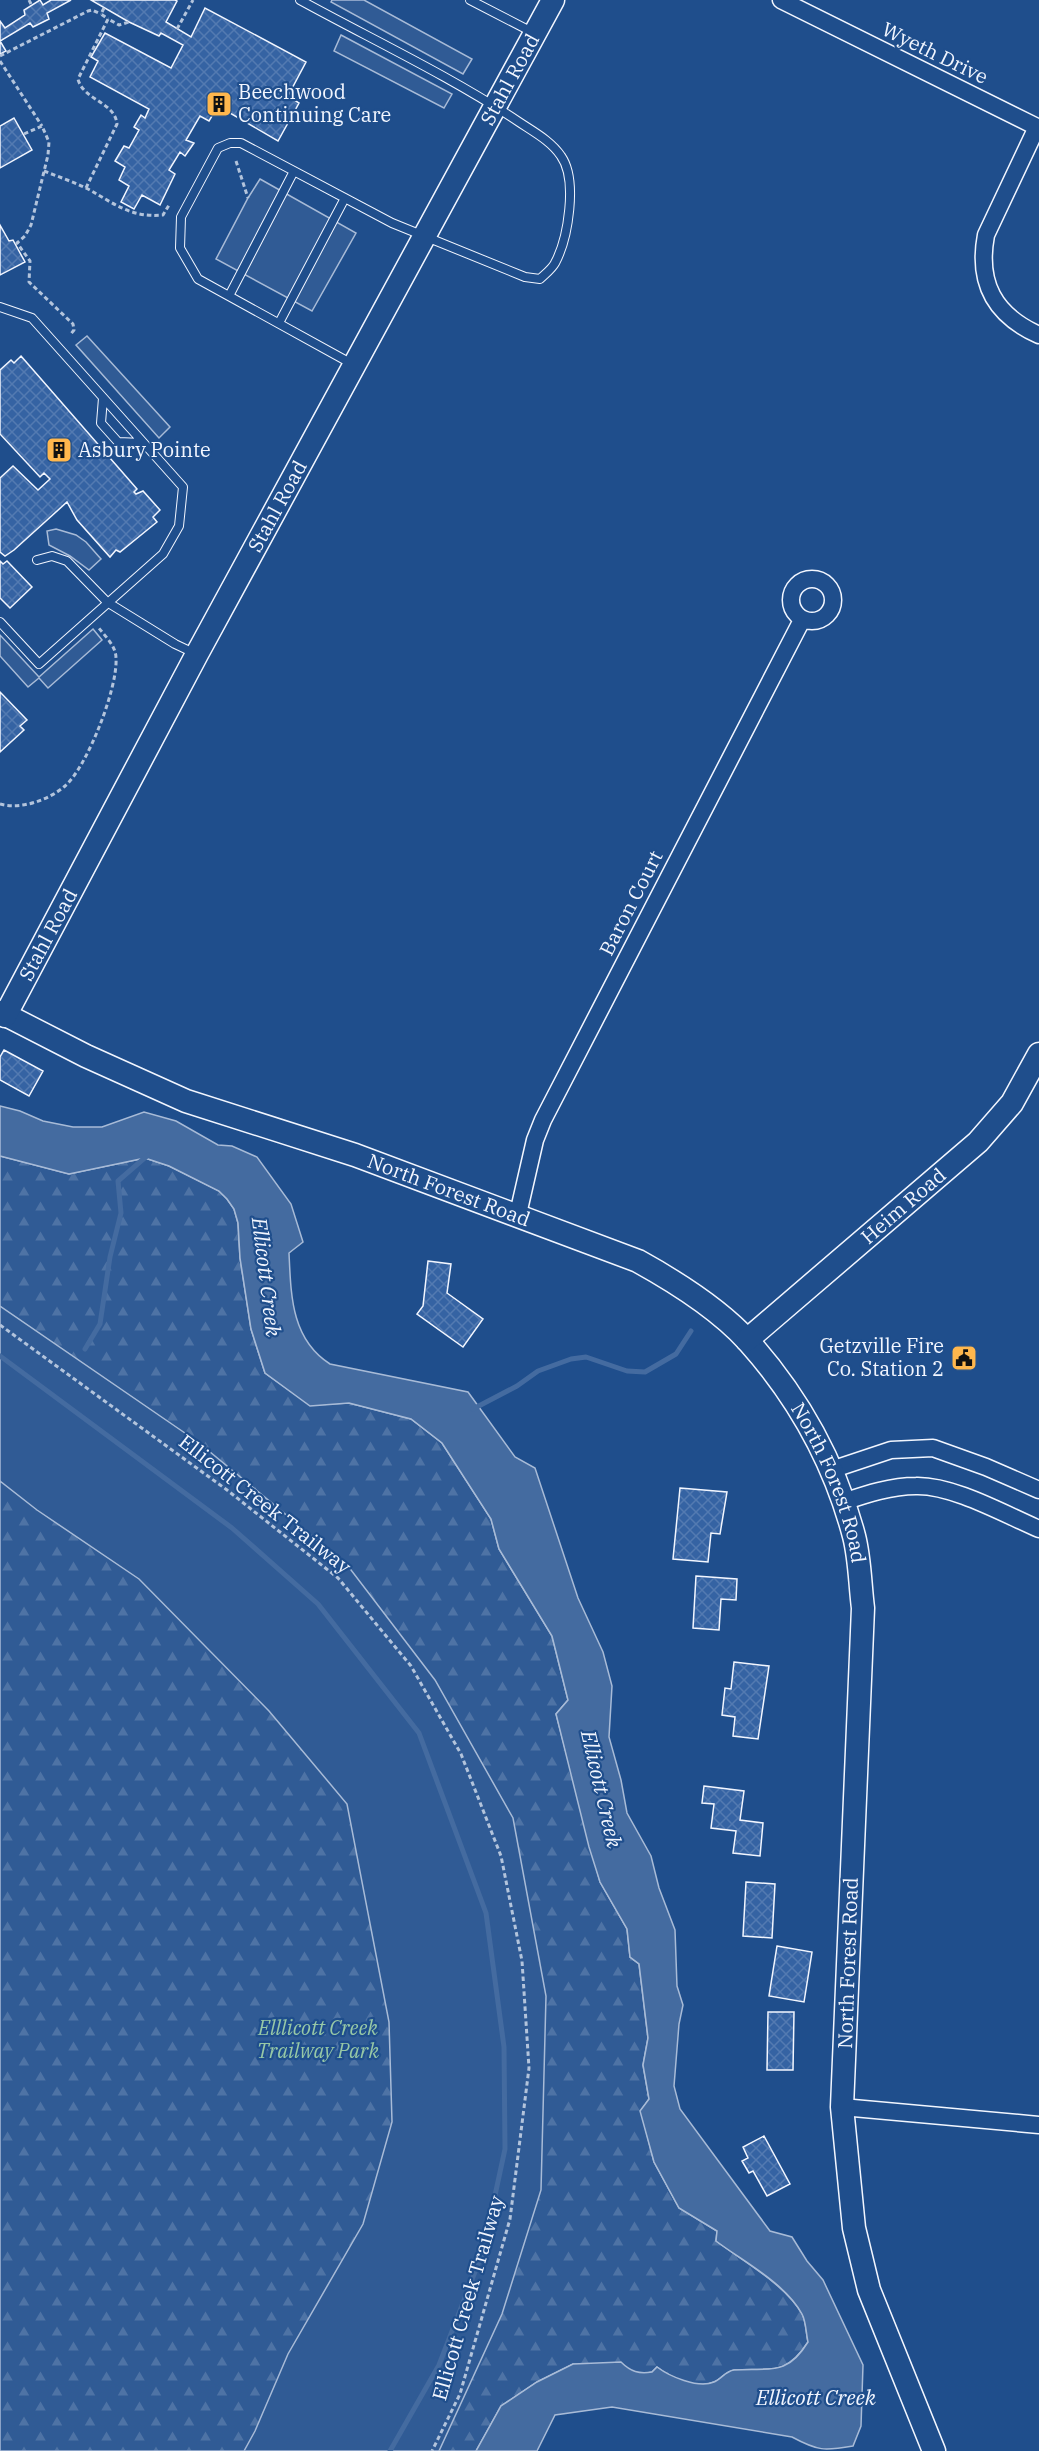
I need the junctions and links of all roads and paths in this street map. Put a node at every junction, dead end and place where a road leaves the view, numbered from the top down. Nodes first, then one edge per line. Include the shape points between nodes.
1 (29, 0) edge
2 (193, 0) edge
3 (300, 0) edge
4 (472, 0) edge
5 (553, 0) edge
6 (781, 0) edge
7 (32, 6) dead end
8 (104, 8) dead end
9 (100, 14) junction
10 (108, 19) junction
11 (129, 22) dead end
12 (177, 29) dead end
13 (535, 33) junction
14 (0, 58) edge
15 (496, 106) junction
16 (42, 126) junction
17 (1038, 127) edge
18 (24, 134) dead end
19 (236, 161) dead end
20 (44, 171) junction
21 (294, 171) junction
22 (86, 188) junction
23 (248, 198) dead end
24 (345, 198) junction
25 (169, 205) dead end
26 (424, 236) junction
27 (229, 296) junction
28 (0, 307) edge
29 (279, 323) junction
30 (70, 335) dead end
31 (1039, 335) edge
32 (355, 365) junction
33 (103, 398) junction
34 (144, 443) junction
35 (37, 560) dead end
36 (107, 602) junction
37 (90, 617) junction
38 (802, 620) dead end
39 (0, 622) edge
40 (197, 654) junction
41 (0, 804) edge
42 (2, 1014) edge
43 (1039, 1054) edge
44 (518, 1214) junction
45 (0, 1324) edge
46 (747, 1340) junction
47 (831, 1470) junction
48 (1039, 1490) edge
49 (843, 1502) junction
50 (1039, 1528) edge
51 (842, 2107) junction
52 (1039, 2125) edge
53 (432, 2451) edge
54 (934, 2451) edge

1 - 7 path
2 - 12 path
3 - 15 lane
4 - 13 lane
5 - 13 street, Stahl Road
6 - 17 street, Wyeth Drive
8 - 9 path
9 - 10 path
9 - 14 path via 88,11
10 - 11 path via 119,25
10 - 22 path via 78,79 80,87 114,113 117,124
13 - 15 street, Stahl Road
14 - 16 path
15 - 26 street, Stahl Road
15 - 26 lane via 548,142 562,158 569,178 569,210 555,264 540,279 525,277
16 - 18 path
16 - 20 path via 49,142
17 - 31 street via 986,235 983,254 989,291 999,307 1012,321
19 - 23 path
20 - 22 path
20 - 30 path via 31,225 17,243 30,261 29,282 73,324
21 - 24 lane
21 - 27 lane
21 - 27 lane via 241,143 230,143 218,148 181,217 180,249 198,279
22 - 25 path via 146,217 163,215
24 - 26 lane
24 - 29 lane
26 - 32 street, Stahl Road
27 - 29 lane
28 - 33 lane via 32,318
29 - 32 lane
32 - 40 street, Stahl Road
33 - 34 lane
33 - 34 lane via 101,423 118,442
34 - 36 lane via 183,487 179,526 163,554
35 - 36 lane via 52,556 67,561
36 - 37 lane
36 - 40 lane
37 - 39 lane via 39,664
37 - 41 path via 116,657 110,698 91,743 64,787 25,805
38 - 44 street, Baron Court via 543,1120
40 - 42 street, Stahl Road
42 - 44 street, North Forest Road via 186,1101 355,1155
43 - 46 street, Heim Road via 1012,1103 978,1143
44 - 46 street, North Forest Road via 638,1261 700,1300
45 - 53 path, Ellicott Creek Trailway via 227,1490 338,1578 411,1666 461,1754 497,1846 522,1961 529,2068 510,2219 460,2394
46 - 47 street, North Forest Road via 790,1394
47 - 48 street via 891,1450 933,1448
47 - 49 street, North Forest Road
49 - 50 street via 887,1488 918,1485 947,1490
49 - 51 street, North Forest Road via 855,1538 863,1608
51 - 52 street
51 - 54 street, North Forest Road via 854,2228 868,2290

